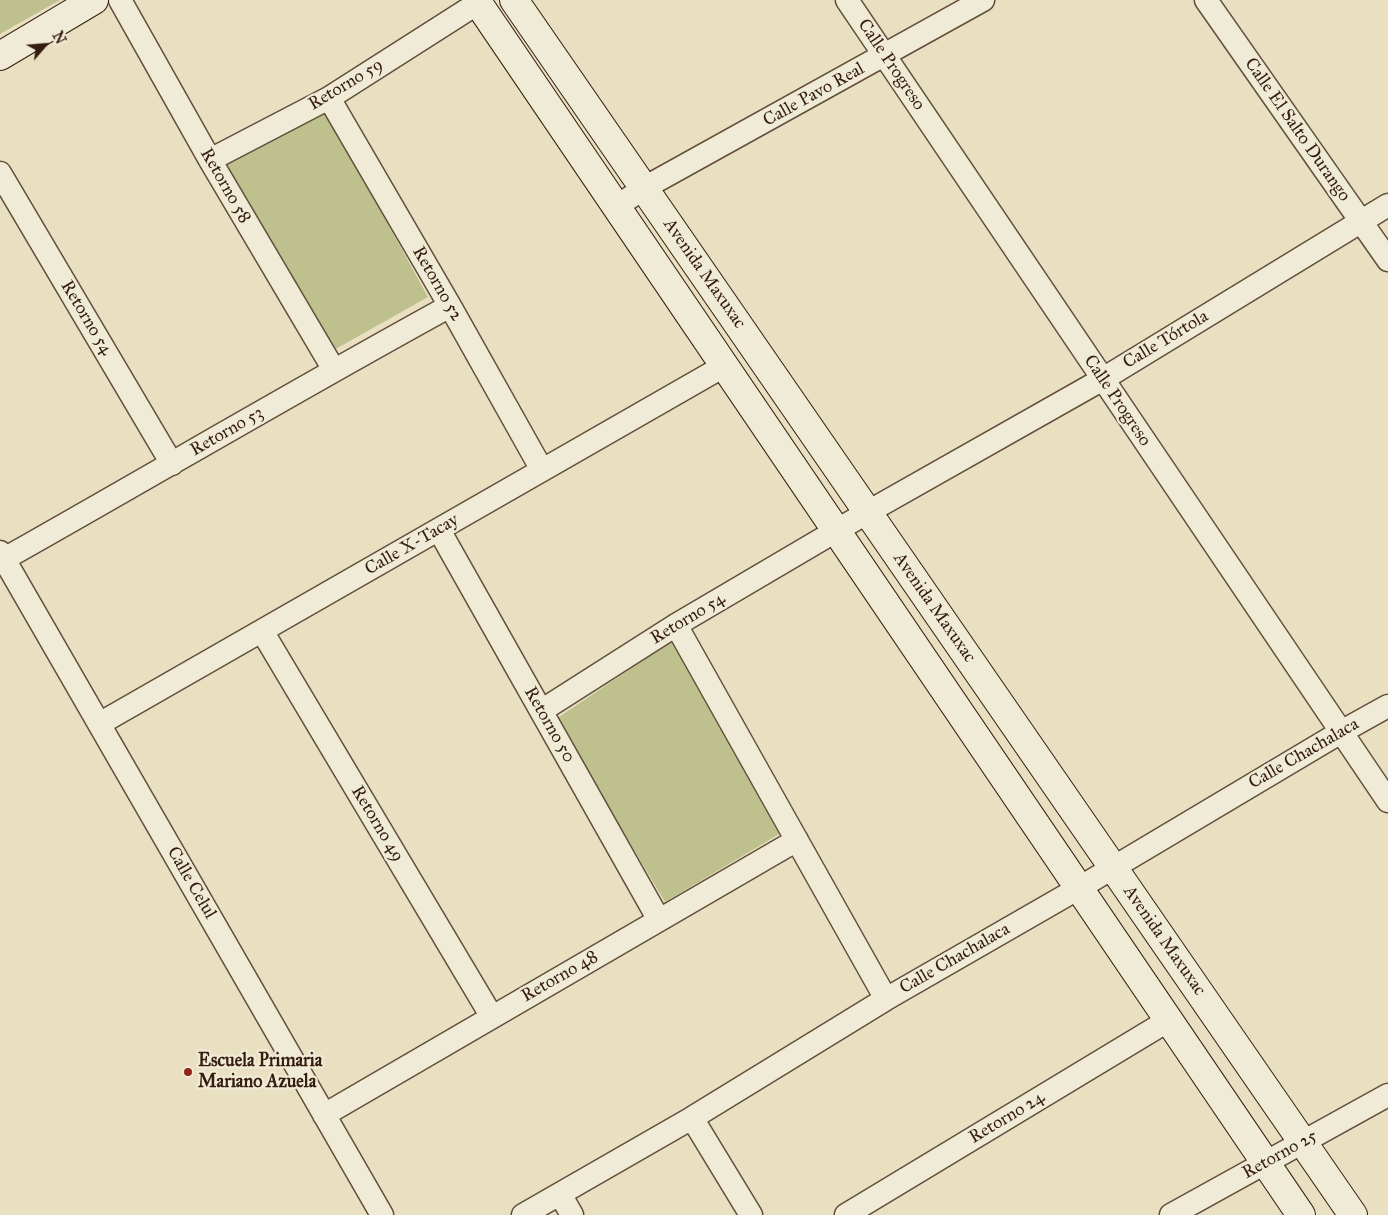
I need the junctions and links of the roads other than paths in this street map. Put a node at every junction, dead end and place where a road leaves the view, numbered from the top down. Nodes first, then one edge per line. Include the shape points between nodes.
1 (94, 0) edge
2 (120, 0) edge
3 (514, 0) edge
4 (847, 0) edge
5 (983, 0) edge
6 (1206, 0) edge
7 (477, 2) edge
8 (885, 55) junction
9 (0, 56) edge
10 (329, 98) junction
11 (210, 160) junction
12 (0, 173) edge
13 (644, 188) junction
14 (1388, 205) edge
15 (616, 207) junction
16 (1362, 221) junction
17 (1388, 260) edge
18 (450, 306) junction
19 (724, 366) junction
20 (334, 370) junction
21 (1102, 379) junction
22 (172, 464) junction
23 (542, 470) junction
24 (868, 512) junction
25 (439, 530) junction
26 (836, 531) junction
27 (2, 555) edge
28 (676, 625) junction
29 (262, 631) junction
30 (1388, 706) edge
31 (541, 711) junction
32 (100, 724) junction
33 (1341, 732) junction
34 (1388, 801) edge
35 (797, 840) junction
36 (1113, 867) junction
37 (1079, 888) junction
38 (659, 920) junction
39 (886, 999) junction
40 (492, 1017) junction
41 (1169, 1020) junction
42 (1388, 1095) edge
43 (324, 1115) junction
44 (692, 1118) junction
45 (1303, 1142) junction
46 (1265, 1162) junction
47 (560, 1194) junction
48 (382, 1215) edge
49 (523, 1215) edge
50 (572, 1215) edge
51 (751, 1215) edge
52 (846, 1215) edge
53 (1172, 1215) edge
54 (1301, 1215) edge
55 (1353, 1215) edge

1 - 9 street
2 - 11 street, Retorno 58
3 - 13 street, Avenida Maxuxac
4 - 8 street, Calle Progreso
5 - 8 street, Calle Pavo Real
6 - 16 street, Calle El Salto Durango
7 - 10 street, Retorno 59
7 - 15 street, Avenida Maxuxac
8 - 13 street, Calle Pavo Real
8 - 21 street, Calle Progreso
10 - 11 street, Retorno 59
10 - 18 street, Retorno 52
11 - 20 street, Retorno 58
12 - 22 street, Retorno 54
13 - 15 street, Calle Pavo Real
13 - 24 street, Avenida Maxuxac
14 - 16 street, Calle Tórtola
15 - 19 street, Avenida Maxuxac
16 - 17 street, Calle El Salto Durango
16 - 21 street, Calle Tórtola
18 - 20 street, Retorno 53
18 - 23 street, Retorno 52
19 - 23 street, Calle X-Tacay
19 - 26 street, Avenida Maxuxac
20 - 22 street, Retorno 53
21 - 24 street, Calle Tórtola
21 - 33 street, Calle Progreso
22 - 27 street, Retorno 53
23 - 25 street, Calle X-Tacay
24 - 26 street, Calle Tórtola
24 - 36 street, Avenida Maxuxac
25 - 29 street, Calle X-Tacay
25 - 31 street, Retorno 50
26 - 28 street, Retorno 54
26 - 37 street, Avenida Maxuxac
27 - 32 street, Calle Celul
28 - 31 street, Retorno 54
28 - 35 street
29 - 32 street, Calle X-Tacay
29 - 40 street, Retorno 49
30 - 33 street, Calle Chachalaca
31 - 38 street, Retorno 50
32 - 43 street, Calle Celul
33 - 34 street, Calle Progreso
33 - 36 street, Calle Chachalaca
35 - 38 street, Retorno 48
35 - 39 street
36 - 37 street, Calle Chachalaca
36 - 45 street, Avenida Maxuxac
37 - 39 street, Calle Chachalaca
37 - 41 street, Avenida Maxuxac
38 - 40 street, Retorno 48
39 - 44 street, Calle Chachalaca
40 - 43 street, Retorno 48
41 - 46 street, Avenida Maxuxac
41 - 52 street, Retorno 24
42 - 45 street, Retorno 25
43 - 48 street, Calle Celul
44 - 47 street, Calle Chachalaca
44 - 51 street
45 - 46 street, Retorno 25
45 - 55 street, Avenida Maxuxac
46 - 53 street, Retorno 25
46 - 54 street, Avenida Maxuxac
47 - 49 street, Calle Chachalaca
47 - 50 street

